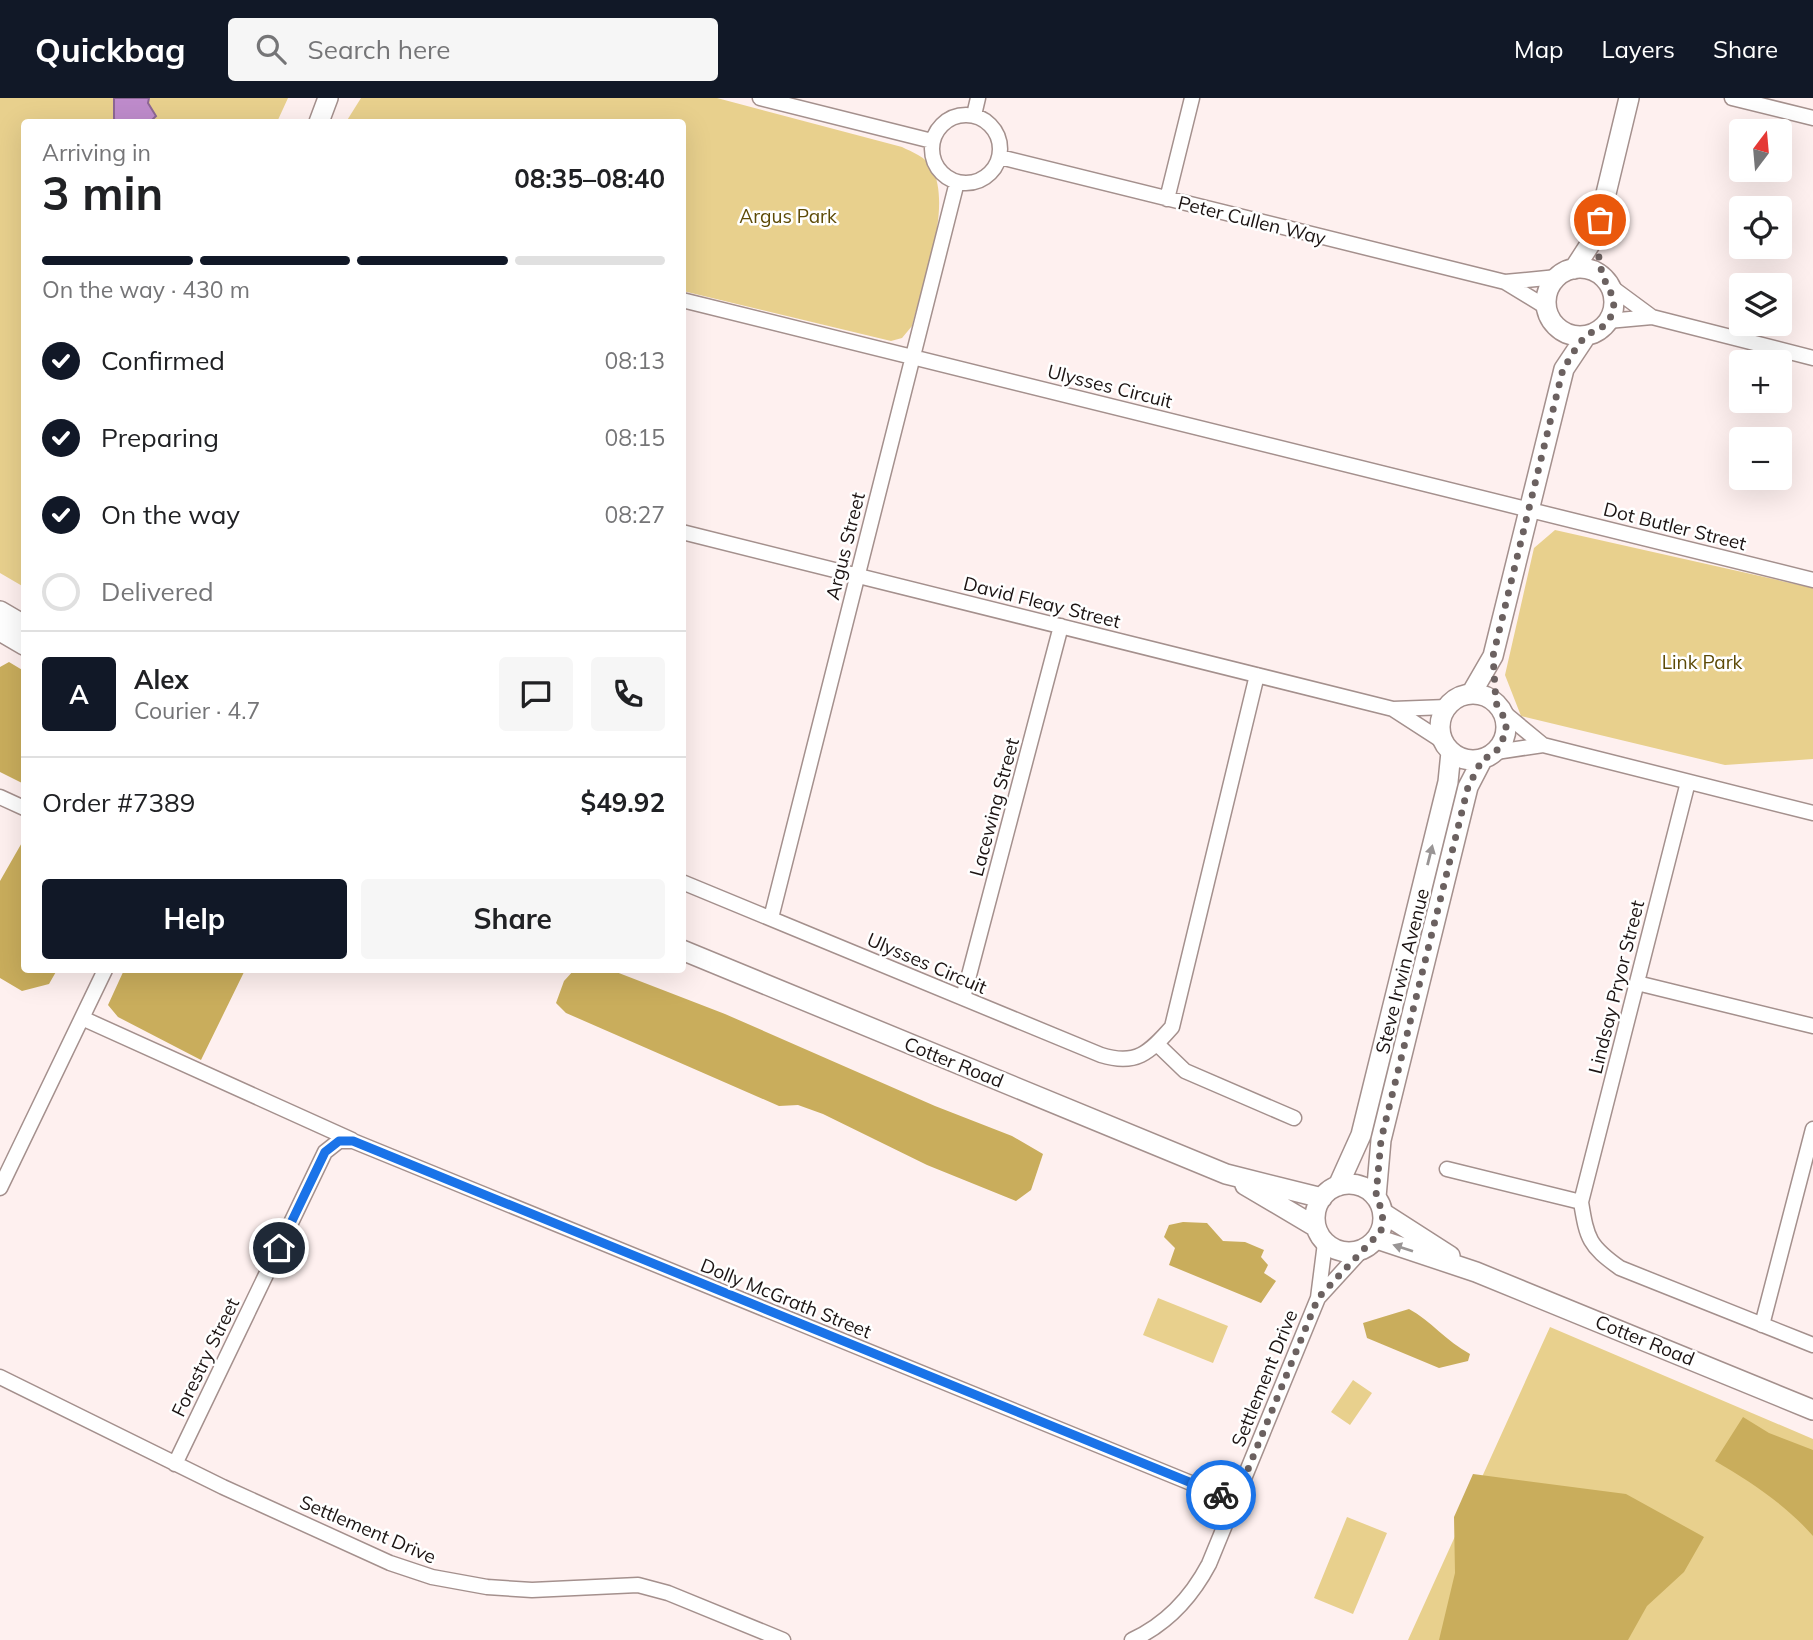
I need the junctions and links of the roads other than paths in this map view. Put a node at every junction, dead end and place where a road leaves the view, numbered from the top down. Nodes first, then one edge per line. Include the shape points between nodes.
1 (337, 98) edge
2 (760, 98) edge
3 (978, 98) edge
4 (1192, 98) edge
5 (1629, 98) edge
6 (1732, 98) edge
7 (323, 112) edge
8 (974, 115) junction
9 (1813, 118) edge
10 (932, 141) junction
11 (1000, 157) junction
12 (957, 182) junction
13 (1167, 199) junction
14 (1596, 235) junction
15 (1566, 273) junction
16 (1505, 282) junction
17 (1607, 282) junction
18 (686, 301) edge
19 (1546, 307) junction
20 (1652, 317) junction
21 (1608, 321) junction
22 (1557, 328) junction
23 (1586, 336) junction
24 (913, 358) junction
25 (1813, 358) edge
26 (1563, 369) junction
27 (1529, 510) junction
28 (686, 533) edge
29 (858, 576) junction
30 (1813, 580) edge
31 (12, 621) edge
32 (1061, 626) junction
33 (21, 639) edge
34 (1493, 656) junction
35 (1257, 675) junction
36 (1471, 694) junction
37 (1447, 707) junction
38 (1499, 707) junction
39 (1392, 709) junction
40 (1543, 745) junction
41 (1447, 747) junction
42 (1489, 756) junction
43 (1688, 782) junction
44 (0, 797) edge
45 (21, 807) edge
46 (1813, 813) edge
47 (686, 884) edge
48 (771, 918) junction
49 (686, 952) edge
50 (104, 973) edge
51 (1637, 984) junction
52 (963, 998) junction
53 (82, 1018) junction
54 (1813, 1027) edge
55 (1157, 1044) junction
56 (1294, 1118) dead end
57 (1813, 1129) edge
58 (353, 1141) junction
59 (1447, 1169) dead end
60 (1226, 1174) junction
61 (0, 1188) edge
62 (1330, 1192) junction
63 (1581, 1202) junction
64 (1379, 1205) junction
65 (1321, 1235) junction
66 (1377, 1239) junction
67 (1360, 1251) junction
68 (1476, 1272) junction
69 (1318, 1298) junction
70 (1762, 1325) junction
71 (1813, 1345) edge
72 (0, 1377) edge
73 (1813, 1410) edge
74 (175, 1464) junction
75 (1235, 1501) junction
76 (783, 1640) edge
77 (1132, 1640) edge

1 - 7 street
2 - 10 street
3 - 8 street
4 - 13 street
5 - 14 street
6 - 9 street
8 - 10 street via 953,117 936,131
8 - 11 street via 998,136
10 - 12 street via 934,162 947,178
11 - 12 street via 996,167 979,181
11 - 13 street, Peter Cullen Way
12 - 24 street, Argus Street
13 - 16 street, Peter Cullen Way
14 - 15 street
14 - 17 street
15 - 16 street, Peter Cullen Way
15 - 17 street, Peter Cullen Way via 1594,271
15 - 19 street via 1550,285
16 - 19 street, Peter Cullen Way
17 - 20 street, Peter Cullen Way
17 - 21 street via 1614,304
18 - 24 street, Ulysses Circuit
19 - 22 street
20 - 21 street, Peter Cullen Way
20 - 25 street, Peter Cullen Way
21 - 23 street, Peter Cullen Way
22 - 23 street
22 - 26 street
23 - 26 street
24 - 27 street, Ulysses Circuit
24 - 29 street, Argus Street
26 - 27 street
27 - 30 street, Dot Butler Street
27 - 34 street
28 - 29 street, David Fleay Street
29 - 32 street, David Fleay Street
29 - 48 street, Argus Street
31 - 33 street
32 - 35 street, David Fleay Street
32 - 52 street, Lacewing Street
34 - 36 street
34 - 38 street
35 - 39 street, David Fleay Street
35 - 55 street via 1172,1027
36 - 37 street
36 - 38 street
37 - 39 street, David Fleay Street
37 - 41 street via 1440,724
38 - 40 street
38 - 42 street via 1506,733
39 - 41 street, David Fleay Street
40 - 42 street
40 - 43 street
41 - 42 street via 1460,758
62 -> 41 street, Steve Irwin Avenue via 1361,1135 1448,782
42 - 64 street, Steve Irwin Avenue via 1468,787 1381,1140
43 - 46 street
43 - 51 street, Lindsay Pryor Street
44 - 45 street
47 - 48 street, Ulysses Circuit
48 - 52 street, Ulysses Circuit
49 - 60 street, Cotter Road
50 - 53 street
51 - 54 street
51 - 63 street, Lindsay Pryor Street
52 - 55 street, Ulysses Circuit via 1119,1061 1140,1057
53 - 58 street, Dolly McGrath Street
53 - 61 street
55 - 56 street via 1185,1071
57 - 70 street
58 - 74 street, Forestry Street via 339,1141 325,1152
58 - 75 street, Dolly McGrath Street
59 - 63 street
60 - 62 street, Cotter Road
60 - 65 street, Cotter Road
62 - 64 street via 1359,1185
62 - 65 street via 1317,1207
63 - 70 street, Lindsay Pryor Street via 1596,1251 1620,1268
64 - 66 street via 1384,1222
64 - 68 street, Cotter Road
65 - 67 street via 1342,1252
65 - 69 street, Settlement Drive
66 - 67 street
68 -> 66 street, Cotter Road
67 - 69 street, Settlement Drive
68 - 73 street, Cotter Road
69 - 75 street, Settlement Drive
70 - 71 street, Lindsay Pryor Street
72 - 74 street, Settlement Drive
74 - 76 street, Settlement Drive via 390,1563 432,1577 532,1590 638,1585
75 - 77 street, Settlement Drive via 1198,1586 1170,1617

